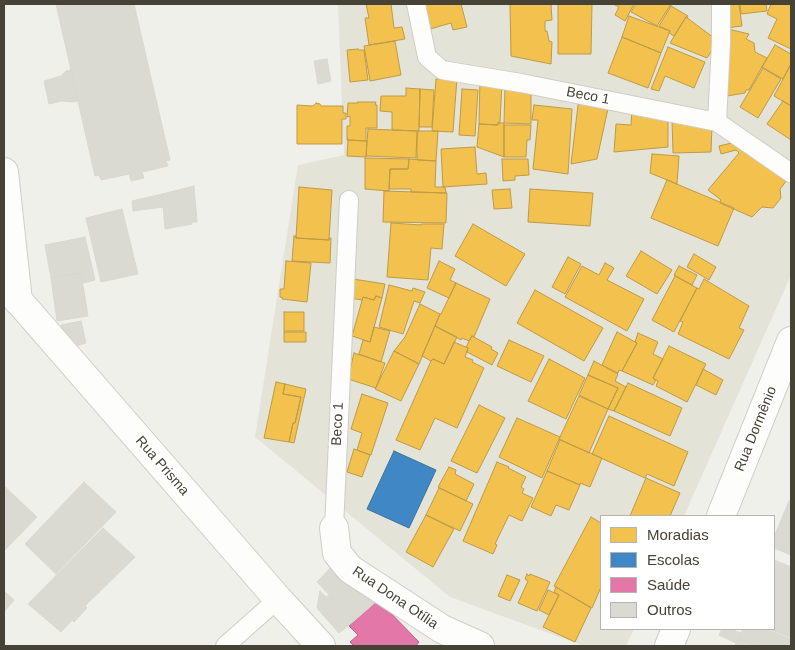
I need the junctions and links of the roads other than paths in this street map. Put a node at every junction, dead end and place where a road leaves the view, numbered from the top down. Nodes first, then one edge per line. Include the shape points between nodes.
1 (416, 4) edge
2 (721, 4) edge
3 (718, 122) junction
4 (4, 172) edge
5 (791, 173) edge
6 (349, 200) dead end
7 (11, 292) edge
8 (791, 341) edge
9 (721, 515) edge
10 (334, 528) joint
11 (278, 599) junction
12 (676, 630) edge
13 (225, 646) edge
14 (321, 646) edge
15 (480, 646) edge
16 (669, 646) edge

1 - 3 lane, Beco 1 via 427,57 442,70
2 - 3 lane
3 - 5 lane, Beco 1
4 - 7 street
6 - 10 lane, Beco 1
7 - 11 street, Rua Prisma
8 - 9 street, Rua Dormênio
10 - 15 street, Rua Dona Otília via 337,553 350,568 442,629
11 - 13 lane
11 - 14 street, Rua Prisma
12 - 16 street

